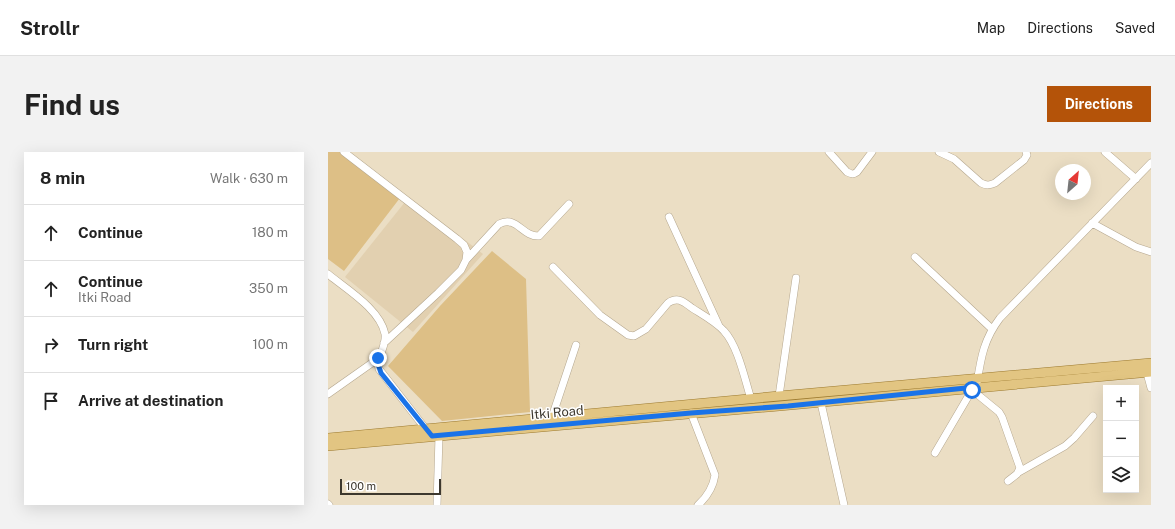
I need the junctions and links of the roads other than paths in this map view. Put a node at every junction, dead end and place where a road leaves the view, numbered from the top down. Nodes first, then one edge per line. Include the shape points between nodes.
1 (344, 152) edge
2 (829, 152) edge
3 (872, 152) edge
4 (939, 152) edge
5 (1026, 152) edge
6 (1105, 152) edge
7 (1151, 164) edge
8 (1136, 179) junction
9 (569, 204) dead end
10 (669, 217) dead end
11 (1092, 223) junction
12 (1151, 252) edge
13 (915, 257) dead end
14 (466, 260) junction
15 (553, 267) dead end
16 (328, 274) edge
17 (796, 278) dead end
18 (719, 326) junction
19 (992, 329) junction
20 (384, 343) junction
21 (576, 345) dead end
22 (378, 358) junction
23 (1151, 363) edge
24 (1149, 372) edge
25 (973, 387) junction
26 (1151, 388) edge
27 (328, 394) edge
28 (779, 396) junction
29 (751, 399) junction
30 (817, 403) junction
31 (691, 413) junction
32 (1093, 416) dead end
33 (552, 417) junction
34 (432, 434) junction
35 (328, 438) edge
36 (328, 446) edge
37 (935, 453) dead end
38 (1019, 472) junction
39 (1008, 481) dead end
40 (437, 505) edge
41 (698, 505) edge
42 (844, 505) edge

1 - 14 street via 460,242 467,252
2 - 3 street via 851,174 857,172
4 - 5 street via 954,159 985,185 995,183 1024,160
6 - 8 street
7 - 8 street
8 - 11 street
9 - 14 street via 539,236 529,234 510,221 504,221
10 - 18 street
11 - 12 street via 1136,248
11 - 19 street
13 - 19 street
14 - 20 street via 453,279
15 - 18 street via 600,315 628,335 634,336 646,329 668,303 677,299
16 - 20 street via 377,316 385,334
17 - 28 street
18 - 29 street via 732,343
19 - 25 street via 980,357
20 - 22 street
21 - 33 street
22 - 27 street
22 - 34 street via 381,373
23 - 25 main road
24 - 25 main road
24 - 26 street
25 - 28 main road
25 - 30 main road, Itki Road
25 - 37 street
25 - 38 street via 1002,417 1020,468
28 - 29 main road
29 - 33 main road
30 - 31 main road, Itki Road
30 - 42 street
31 - 34 main road, Itki Road
31 - 41 street via 716,475 707,496
32 - 38 street via 1065,446
33 - 34 main road
34 - 35 main road
34 - 36 main road, Itki Road
34 - 40 street
38 - 39 street

